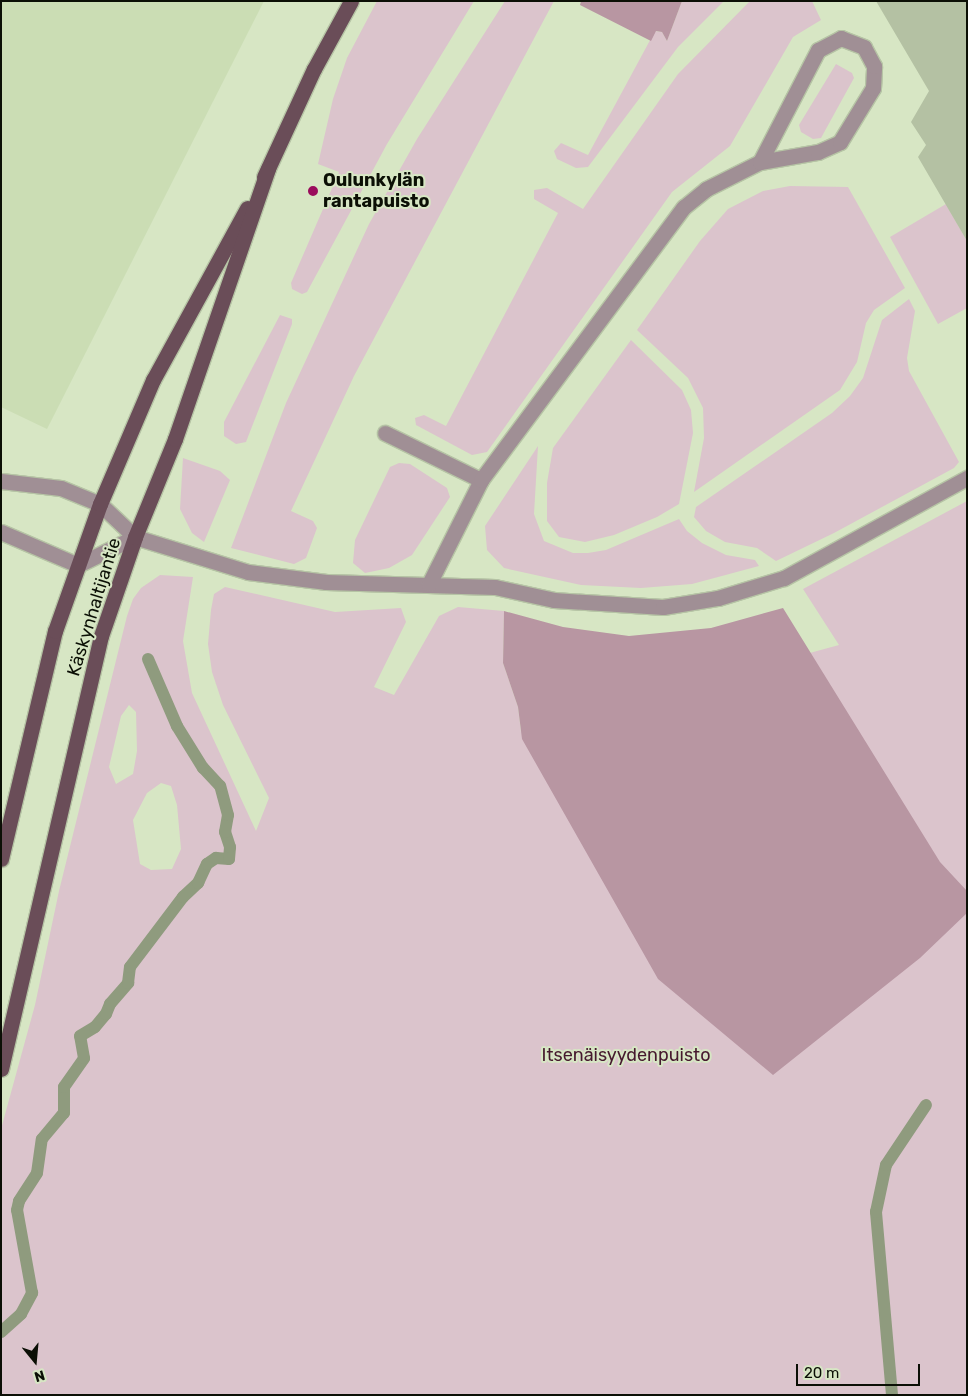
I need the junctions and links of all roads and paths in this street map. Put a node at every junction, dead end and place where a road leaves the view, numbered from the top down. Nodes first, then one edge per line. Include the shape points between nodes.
1 (351, 1) edge
2 (760, 162) junction
3 (268, 169) junction
4 (385, 433) dead end
5 (967, 478) edge
6 (481, 480) junction
7 (1, 481) edge
8 (100, 504) junction
9 (1, 532) edge
10 (135, 537) junction
11 (78, 565) junction
12 (430, 584) junction
13 (1, 859) edge
14 (1, 1069) edge

1 - 3 main road, Käskynhaltijantie via 314,69
2 - 2 street via 818,152 840,142 873,88 874,66 864,47 841,38 818,50
2 - 6 street via 706,189 684,207
3 - 8 main road, Käskynhaltijantie via 152,380
3 - 10 main road, Käskynhaltijantie via 174,439
4 - 6 street
5 - 12 street via 784,578 718,598 663,607 554,600 495,587
6 - 12 street
7 - 8 street via 61,488
8 - 10 street
8 - 11 main road, Käskynhaltijantie
9 - 11 street
10 - 11 street
10 - 12 street via 248,572 326,582
10 - 14 main road, Käskynhaltijantie via 101,636
11 - 13 main road, Käskynhaltijantie via 55,631

